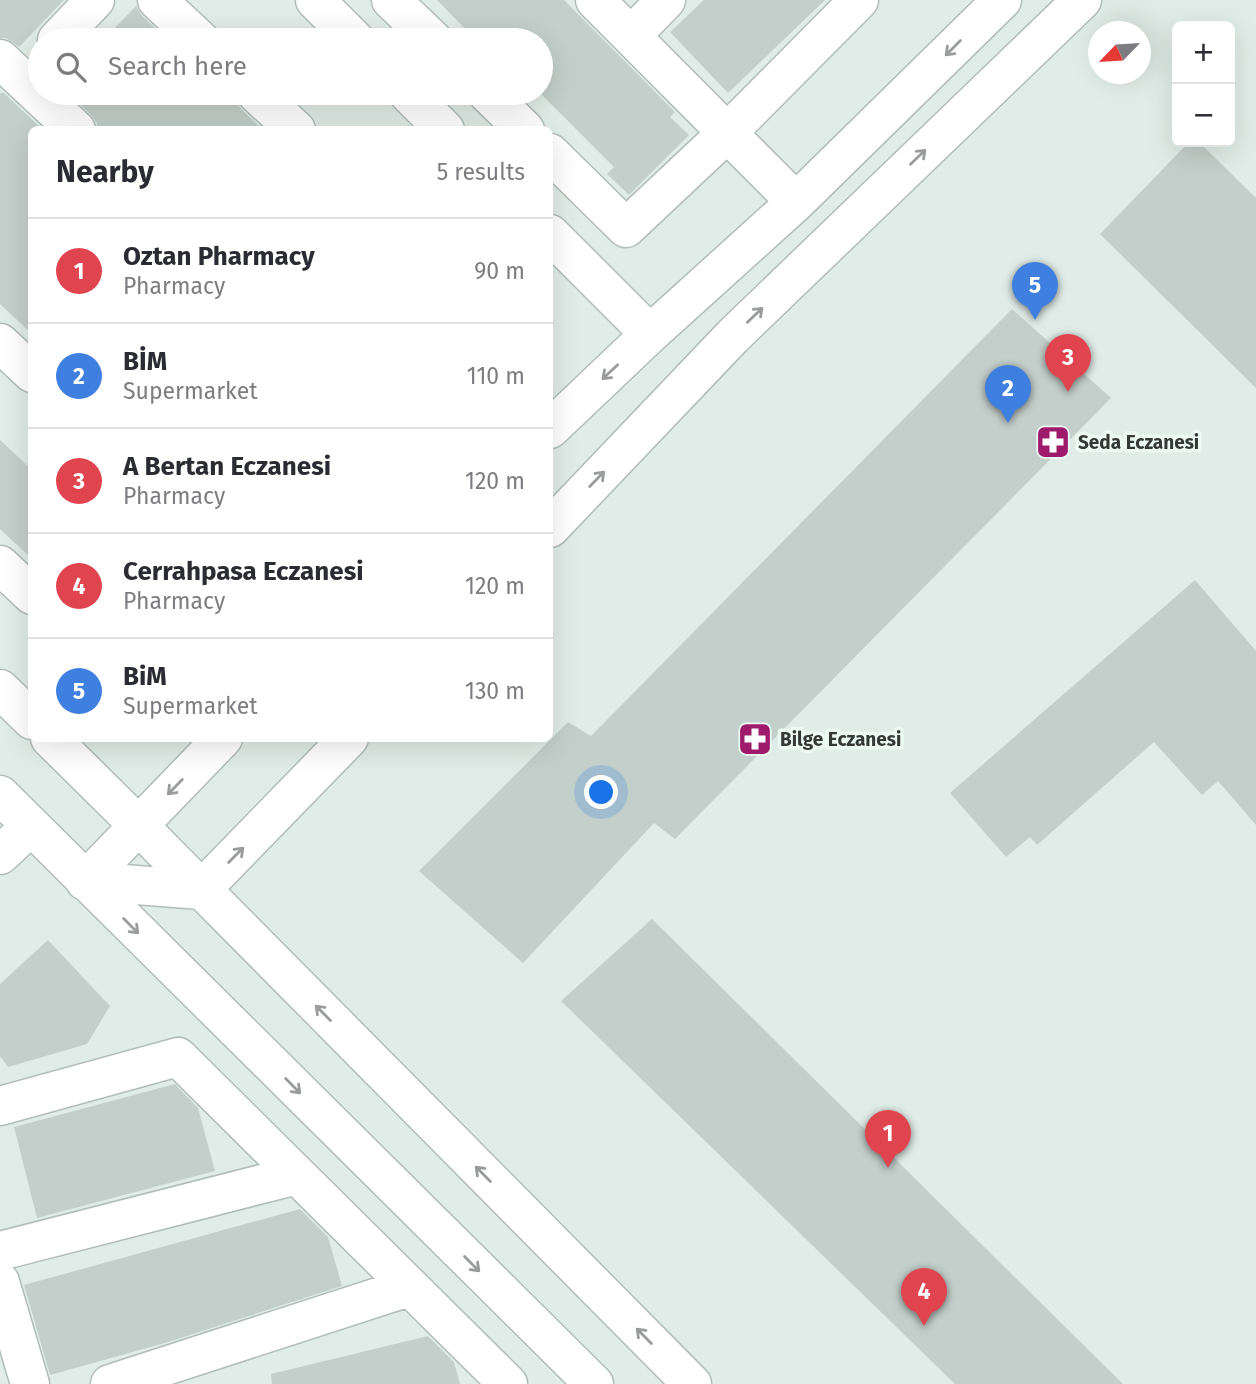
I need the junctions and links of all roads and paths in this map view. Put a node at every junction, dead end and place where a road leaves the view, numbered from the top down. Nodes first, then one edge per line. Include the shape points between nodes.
1 (96, 0) edge
2 (157, 0) edge
3 (391, 0) edge
4 (595, 0) edge
5 (666, 0) edge
6 (859, 0) edge
7 (1002, 0) edge
8 (1082, 0) edge
9 (69, 28) edge
10 (187, 28) edge
11 (420, 28) edge
12 (631, 36) junction
13 (55, 105) edge
14 (269, 105) edge
15 (420, 105) edge
16 (499, 105) edge
17 (73, 126) edge
18 (292, 126) edge
19 (441, 126) edge
20 (521, 126) edge
21 (727, 133) junction
22 (553, 156) edge
23 (796, 202) junction
24 (553, 237) edge
25 (650, 334) junction
26 (0, 343) edge
27 (28, 369) edge
28 (553, 426) edge
29 (553, 525) edge
30 (0, 565) edge
31 (28, 591) edge
32 (0, 689) edge
33 (28, 716) edge
34 (54, 742) edge
35 (219, 742) edge
36 (345, 742) edge
37 (0, 795) edge
38 (138, 825) junction
39 (31, 826) junction
40 (0, 855) edge
41 (85, 881) junction
42 (201, 890) junction
43 (0, 1105) edge
44 (297, 1175) junction
45 (0, 1251) edge
46 (0, 1282) edge
47 (409, 1287) junction
48 (30, 1384) edge
49 (110, 1384) edge
50 (508, 1384) edge
51 (594, 1384) edge
52 (692, 1384) edge

1 - 9 street
2 - 10 street
3 - 11 street
4 - 12 street
5 - 12 street
6 - 21 street
7 -> 23 street
29 -> 8 street via 733,336
12 - 21 street
13 - 17 street
14 - 18 street
15 - 19 street
16 - 20 street
21 - 22 street via 626,228
21 - 23 street
23 - 25 street
24 - 25 street
25 -> 28 street
26 - 27 street
30 - 31 street
32 - 33 street
34 - 38 street
35 -> 38 street
42 -> 36 street
37 - 39 street
38 - 41 street
38 - 42 street
39 - 40 street
39 - 41 street
41 - 42 street
41 -> 51 street
52 -> 42 street
43 - 44 street via 178,1056
44 - 45 street
44 - 47 street
46 - 48 street
47 - 49 street
47 - 50 street

